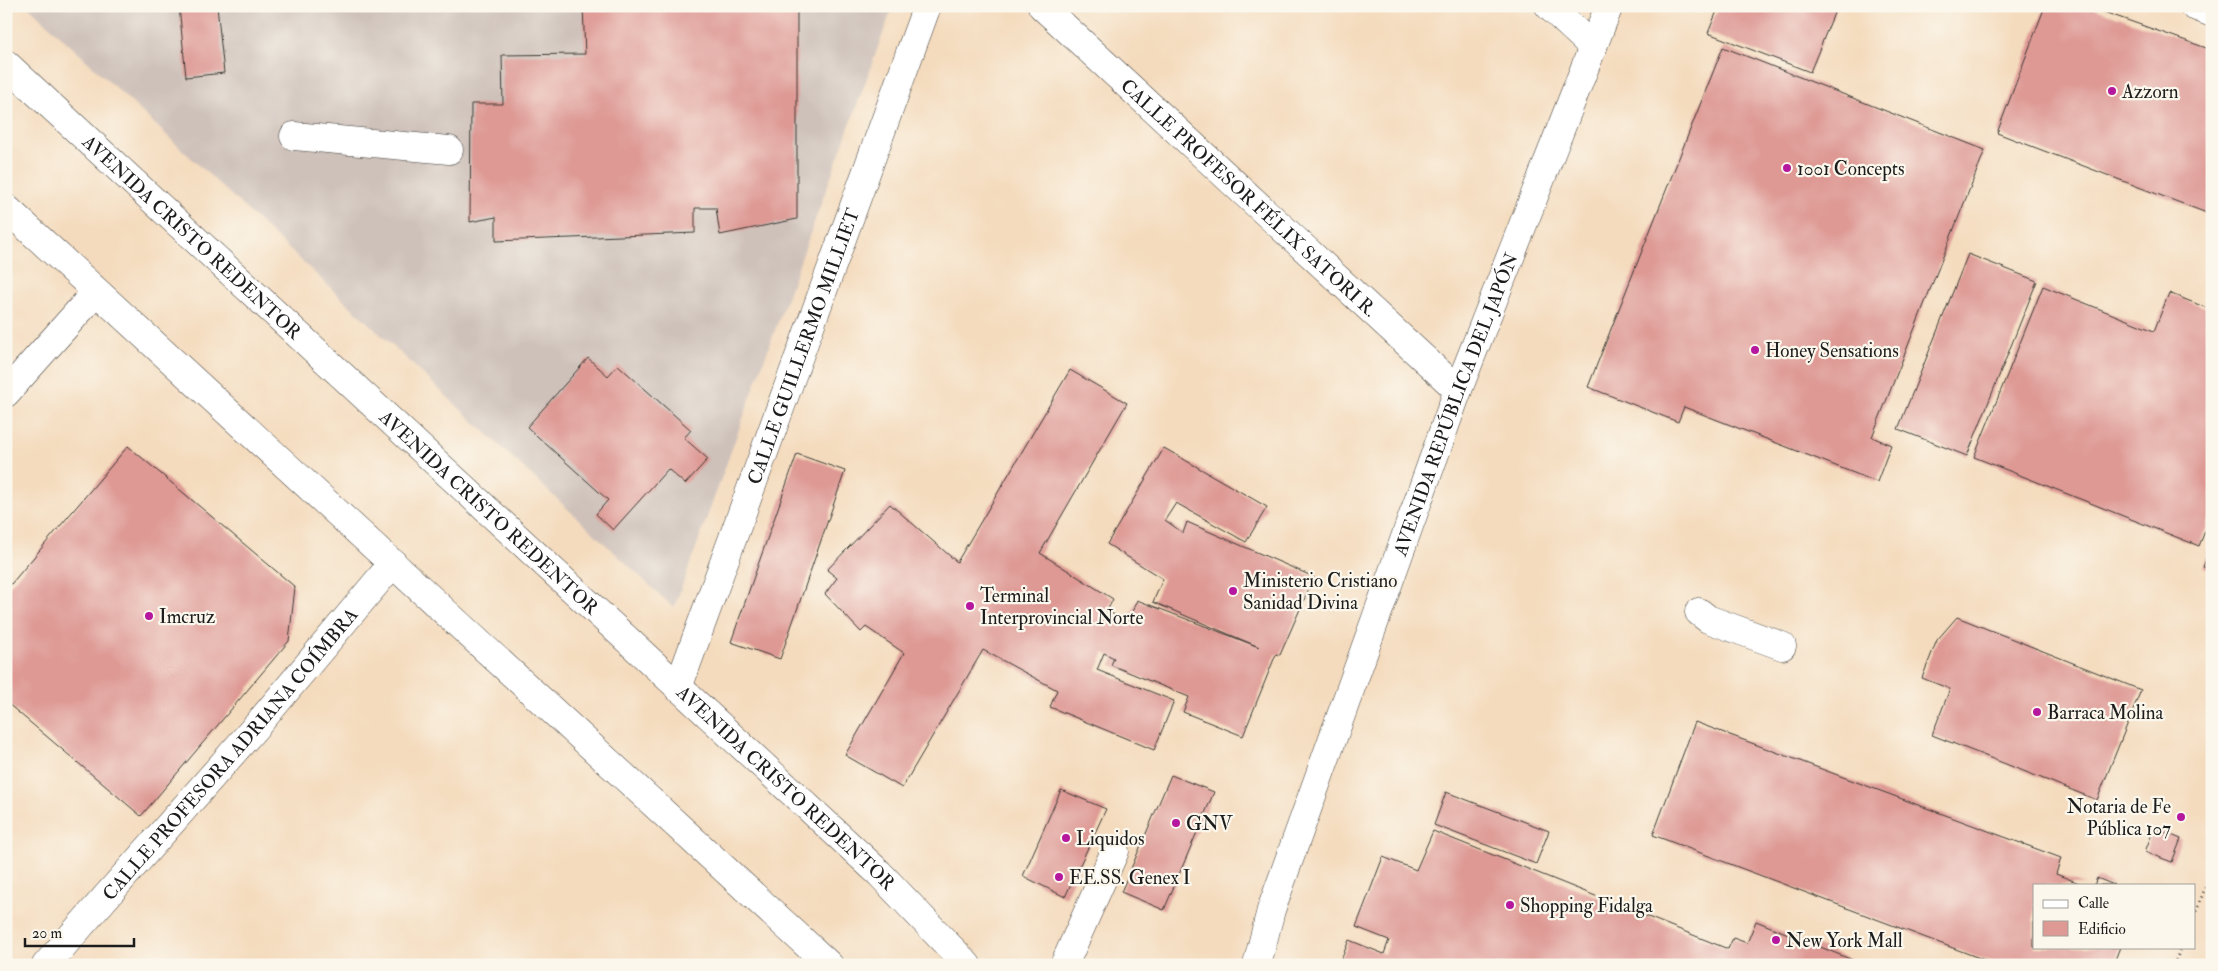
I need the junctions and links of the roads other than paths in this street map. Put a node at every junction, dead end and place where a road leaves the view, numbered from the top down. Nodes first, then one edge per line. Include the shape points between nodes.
1 (928, 6) edge
2 (1042, 6) edge
3 (1549, 6) edge
4 (1609, 6) edge
5 (2194, 6) edge
6 (2212, 13) edge
7 (1593, 47) junction
8 (6, 64) edge
9 (294, 136) dead end
10 (449, 150) dead end
11 (6, 208) edge
12 (96, 292) junction
13 (1458, 390) junction
14 (6, 393) edge
15 (393, 563) junction
16 (1699, 612) dead end
17 (1782, 646) dead end
18 (678, 688) junction
19 (1115, 851) dead end
20 (1270, 919) junction
21 (46, 965) edge
22 (829, 965) edge
23 (967, 965) edge
24 (1064, 965) edge
25 (1245, 965) edge
26 (1257, 965) edge

1 - 18 street, CALLE GUILLERMO MILLIET
2 - 13 street, CALLE PROFESOR FÉLIX SATORI R.
3 - 7 street
4 - 7 street, AVENIDA REPÚBLICA DEL JAPÓN
5 - 6 street
7 - 13 street, AVENIDA REPÚBLICA DEL JAPÓN
8 - 18 street, AVENIDA CRISTO REDENTOR
9 - 10 street
11 - 12 street
12 - 14 street
12 - 15 street
13 - 20 street, AVENIDA REPÚBLICA DEL JAPÓN via 1274,900
15 - 21 street, CALLE PROFESORA ADRIANA COÍMBRA via 259,723
15 - 22 street
16 - 17 street via 1708,619
18 - 23 street, AVENIDA CRISTO REDENTOR via 879,873
19 - 24 street
20 - 25 street
20 - 26 street

